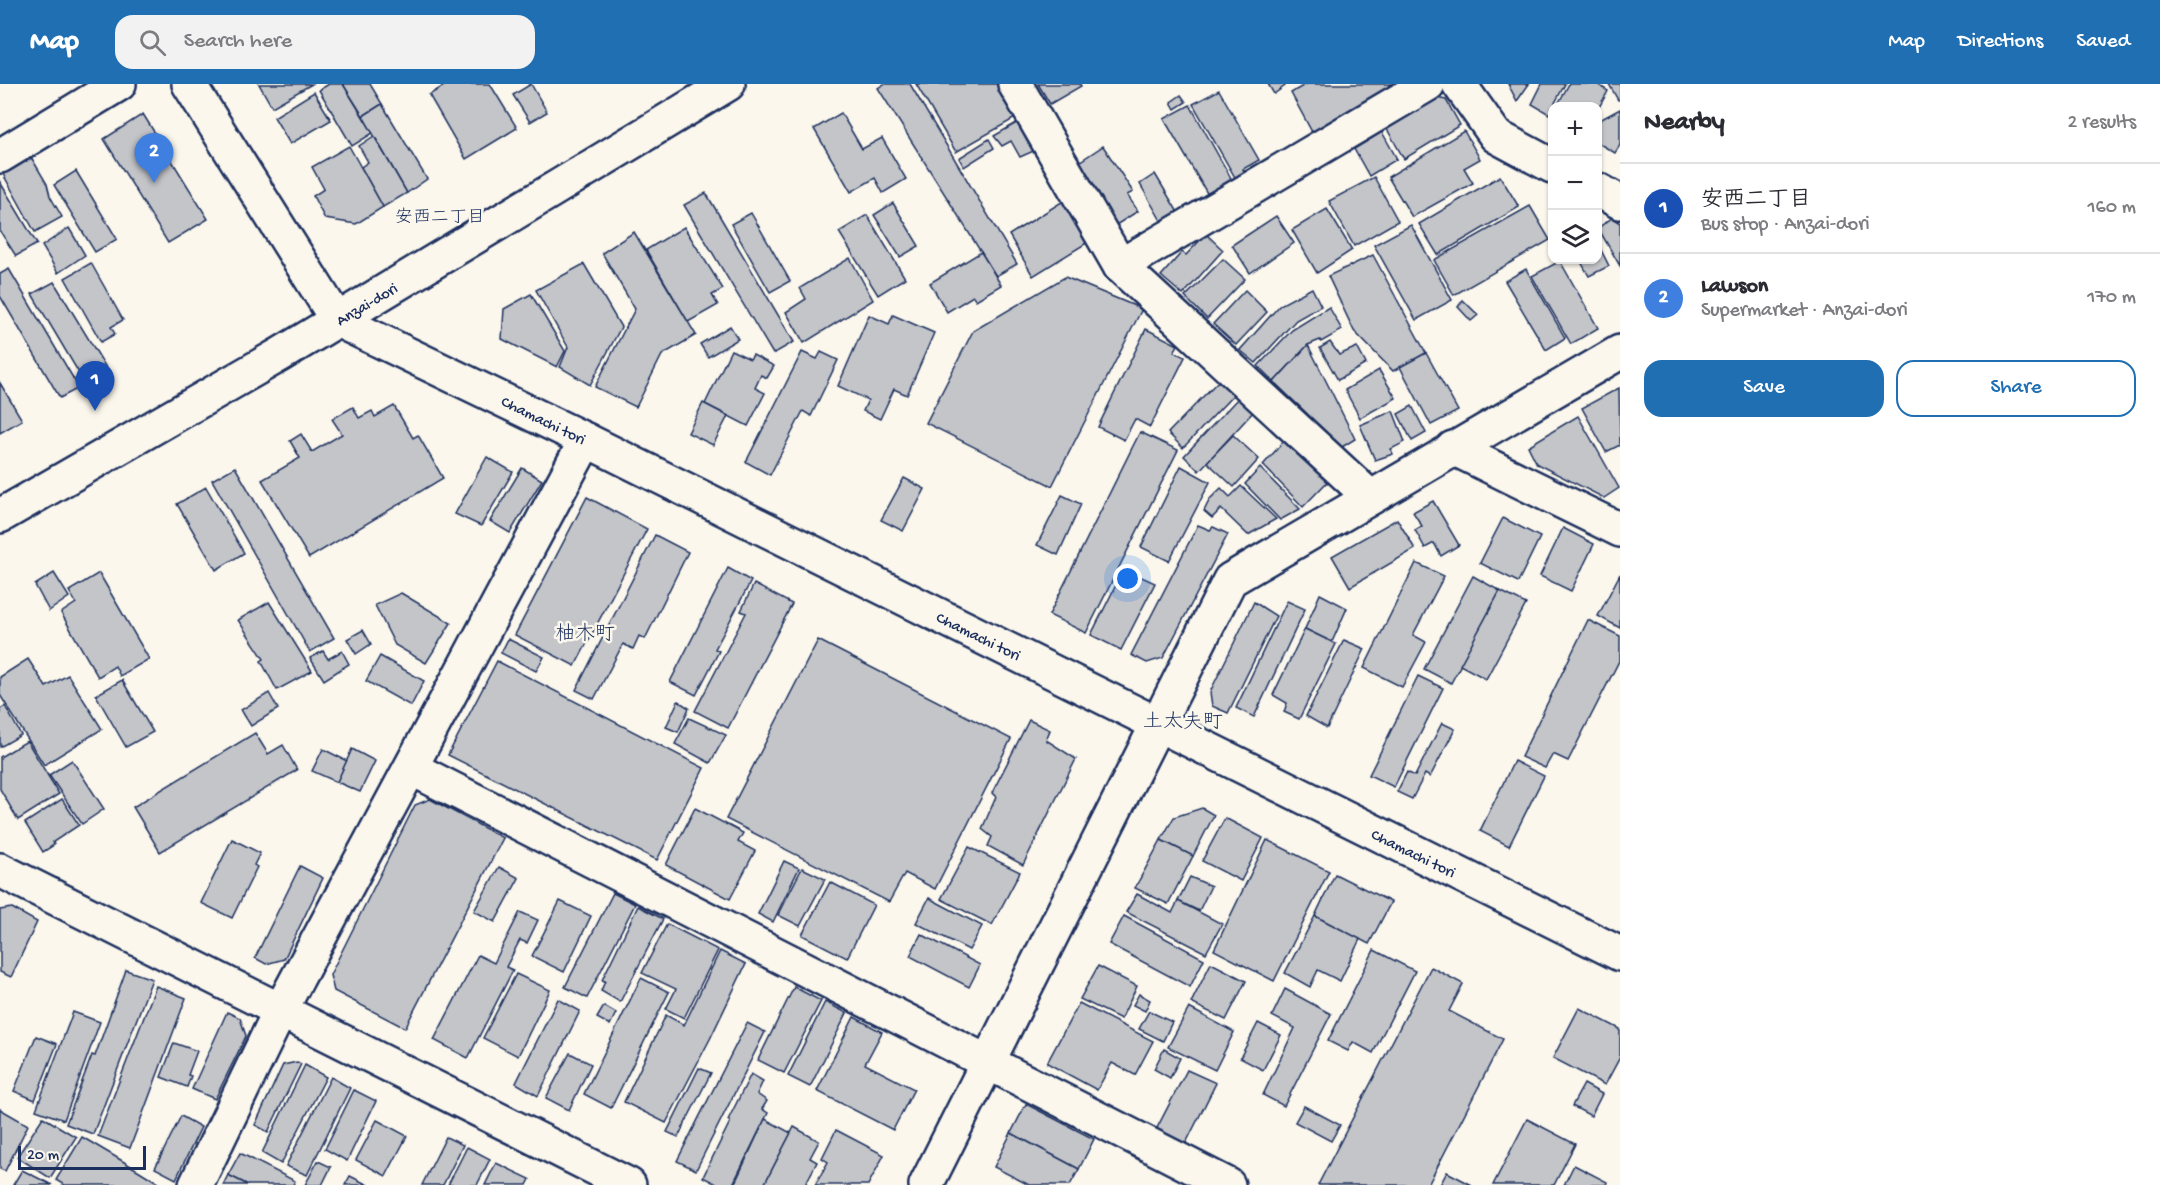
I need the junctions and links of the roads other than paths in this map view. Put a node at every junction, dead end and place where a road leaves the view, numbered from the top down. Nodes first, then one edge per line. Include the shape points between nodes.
1 (119, 84) edge
2 (189, 84) edge
3 (728, 84) edge
4 (1015, 84) edge
5 (1428, 84) edge
6 (1459, 84) edge
7 (696, 92) edge
8 (0, 156) edge
9 (1548, 164) edge
10 (1602, 192) edge
11 (1620, 202) edge
12 (1120, 266) junction
13 (337, 320) junction
14 (1620, 352) edge
15 (586, 440) junction
16 (1453, 448) junction
17 (1370, 497) junction
18 (0, 516) edge
19 (1620, 530) edge
20 (1159, 725) junction
21 (411, 768) junction
22 (2, 874) edge
23 (1620, 954) edge
24 (280, 1011) junction
25 (988, 1061) junction
26 (196, 1185) edge
27 (629, 1185) edge
28 (926, 1185) edge
29 (1228, 1185) edge

1 - 8 street
2 - 13 street
3 - 7 street, Anzai-dori
4 - 12 street
5 - 12 street
6 - 9 street via 1496,136
7 - 13 street, Anzai-dori
10 - 11 street
12 - 17 street
13 - 15 street, Chamachi tori
13 - 18 street, Anzai-dori
14 - 16 street
15 - 20 street, Chamachi tori
15 - 21 street
16 - 17 street
16 - 19 street
17 - 20 street via 1230,580
20 - 23 street, Chamachi tori
20 - 25 street
21 - 24 street
21 - 25 street
22 - 24 street
24 - 26 street
24 - 27 street
25 - 28 street
25 - 29 street

